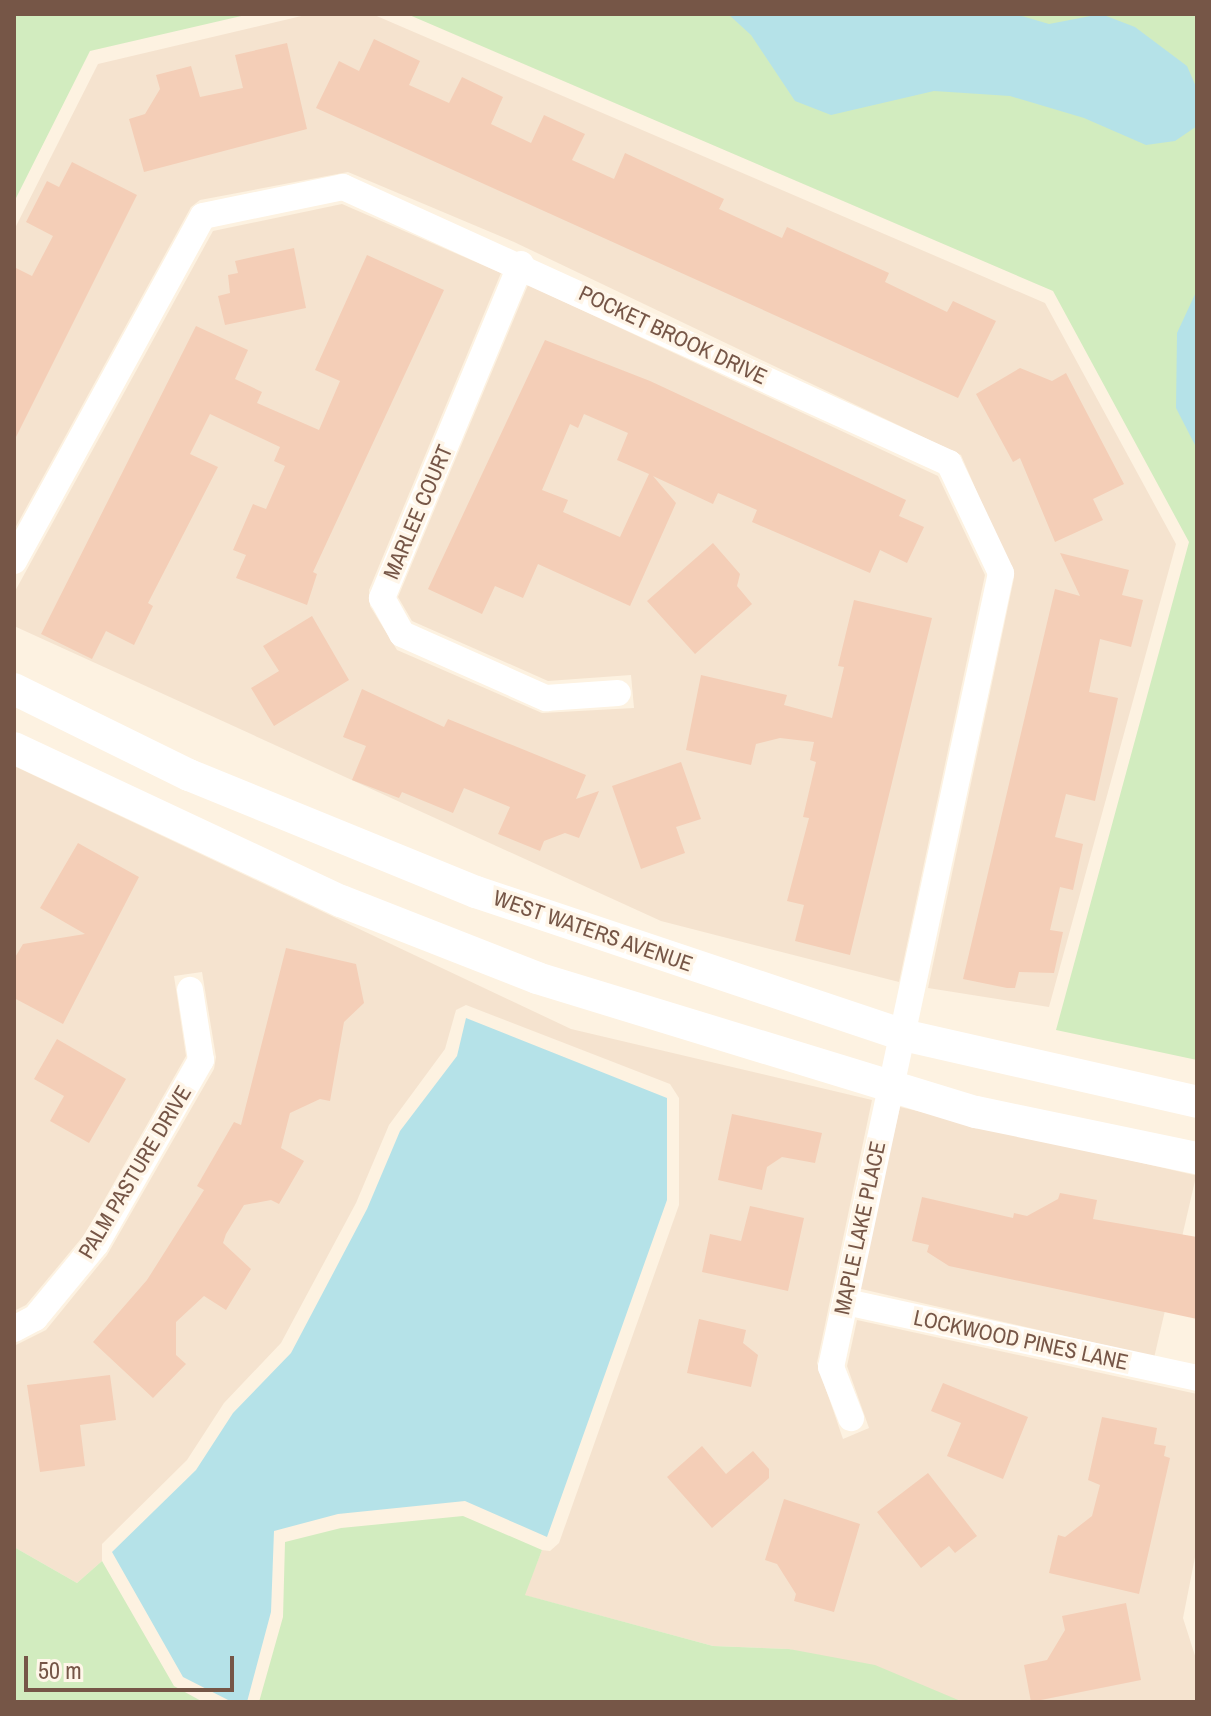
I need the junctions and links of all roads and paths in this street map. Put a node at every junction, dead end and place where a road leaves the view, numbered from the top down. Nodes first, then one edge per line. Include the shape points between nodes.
1 (521, 264) junction
2 (14, 561) edge
3 (14, 689) edge
4 (618, 693) dead end
5 (14, 748) edge
6 (190, 990) dead end
7 (903, 1035) junction
8 (889, 1087) junction
9 (1197, 1102) edge
10 (1197, 1158) edge
11 (846, 1302) junction
12 (14, 1329) edge
13 (1197, 1378) edge
14 (851, 1418) dead end

1 - 2 street, POCKET BROOK DRIVE via 343,187 203,216
1 - 4 street, MARLEE COURT via 382,598 402,634 546,698
1 - 7 street, POCKET BROOK DRIVE via 949,463 1001,573
3 - 7 street, WEST WATERS AVENUE via 189,775 476,892
5 - 8 street via 341,901 523,973
6 - 12 street, PALM PASTURE DRIVE via 201,1060 96,1244 35,1318
7 - 8 street, MAPLE LAKE PLACE
7 - 9 street, WEST WATERS AVENUE
8 - 10 street via 976,1112
8 - 11 street, MAPLE LAKE PLACE
11 - 13 street, LOCKWOOD PINES LANE
11 - 14 street, MAPLE LAKE PLACE via 831,1367

